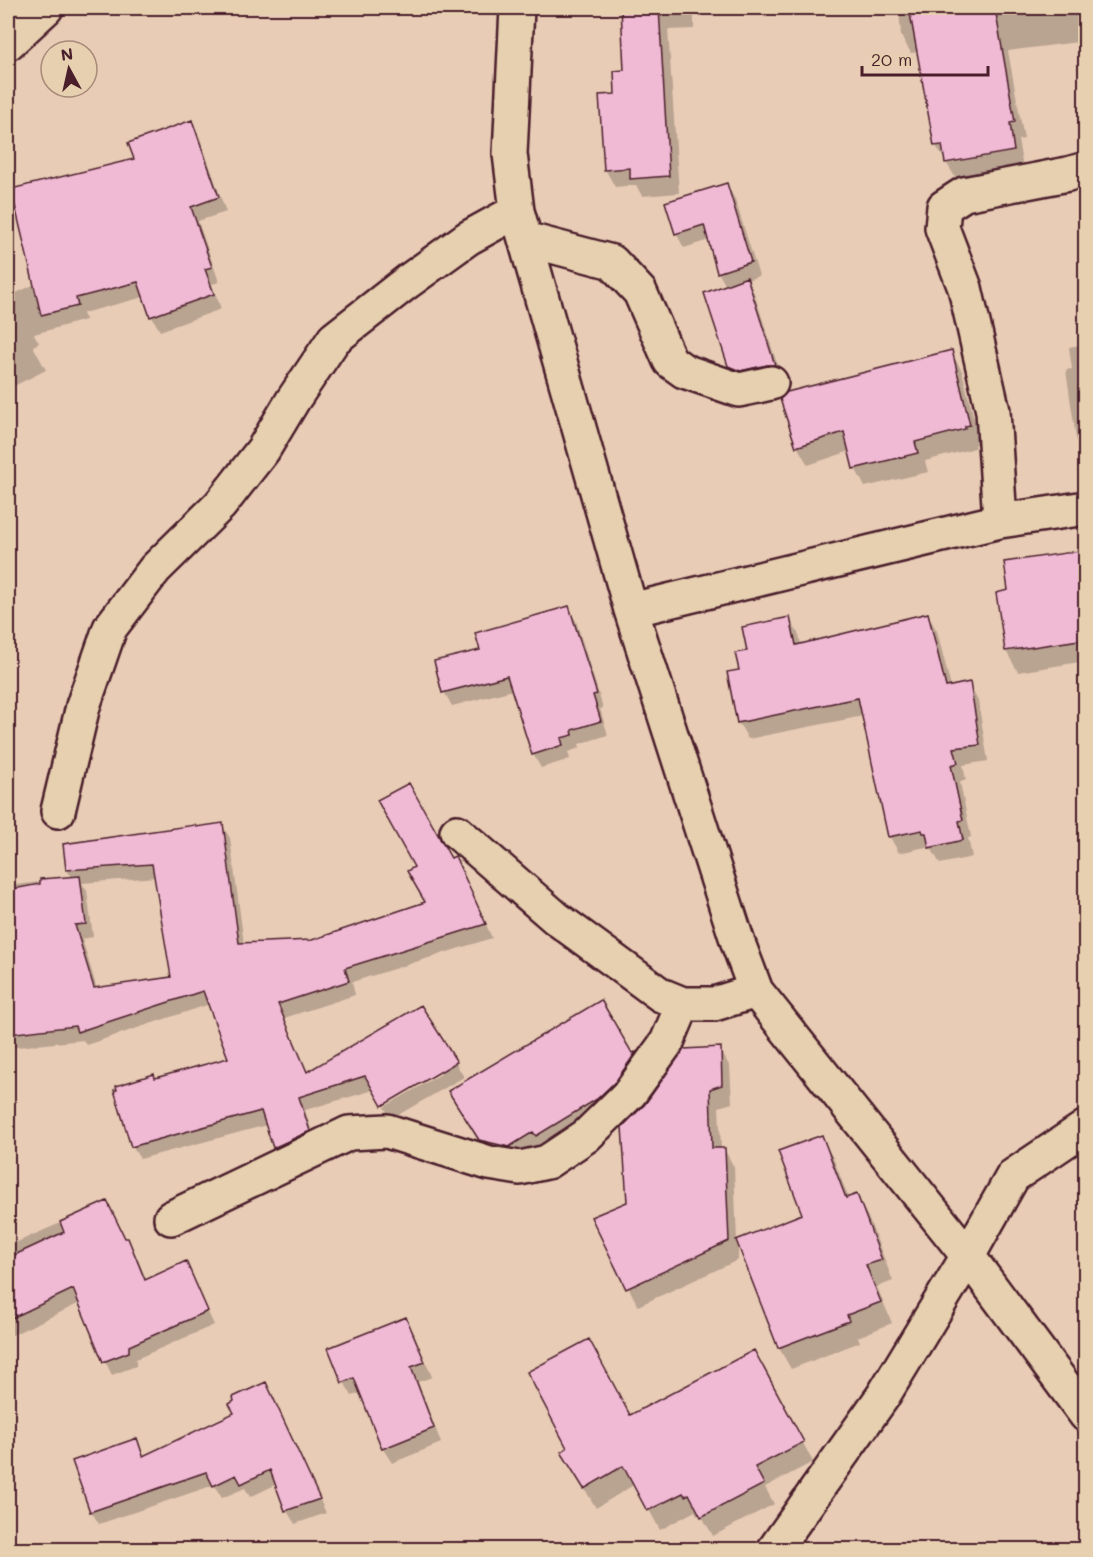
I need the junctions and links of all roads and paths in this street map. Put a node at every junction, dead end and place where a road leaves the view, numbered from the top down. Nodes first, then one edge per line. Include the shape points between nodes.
1 (46, 8) edge
2 (517, 8) edge
3 (8, 43) edge
4 (1086, 169) edge
5 (521, 225) junction
6 (771, 383) dead end
7 (1086, 508) edge
8 (1000, 521) junction
9 (631, 610) junction
10 (58, 811) dead end
11 (457, 832) dead end
12 (756, 991) junction
13 (683, 1004) junction
14 (1086, 1127) edge
15 (171, 1218) dead end
16 (968, 1256) junction
17 (1086, 1415) edge
18 (774, 1550) edge

1 - 3 street
2 - 5 street via 510,154
4 - 8 street via 964,194 944,207 942,228 965,288 993,411
5 - 6 street via 612,262 640,292 670,361 684,371 739,390
5 - 9 street
5 - 10 street via 468,238 334,339 256,459 220,505 155,570 110,628 82,706
7 - 8 street
8 - 9 street
9 - 12 street
11 - 13 street via 556,918 661,995
12 - 13 street via 714,1004
12 - 16 street
13 - 15 street via 667,1042 630,1093 586,1136 547,1162 520,1168 489,1163 387,1131 349,1132
14 - 16 street via 1013,1176
16 - 17 street
16 - 18 street via 883,1396

